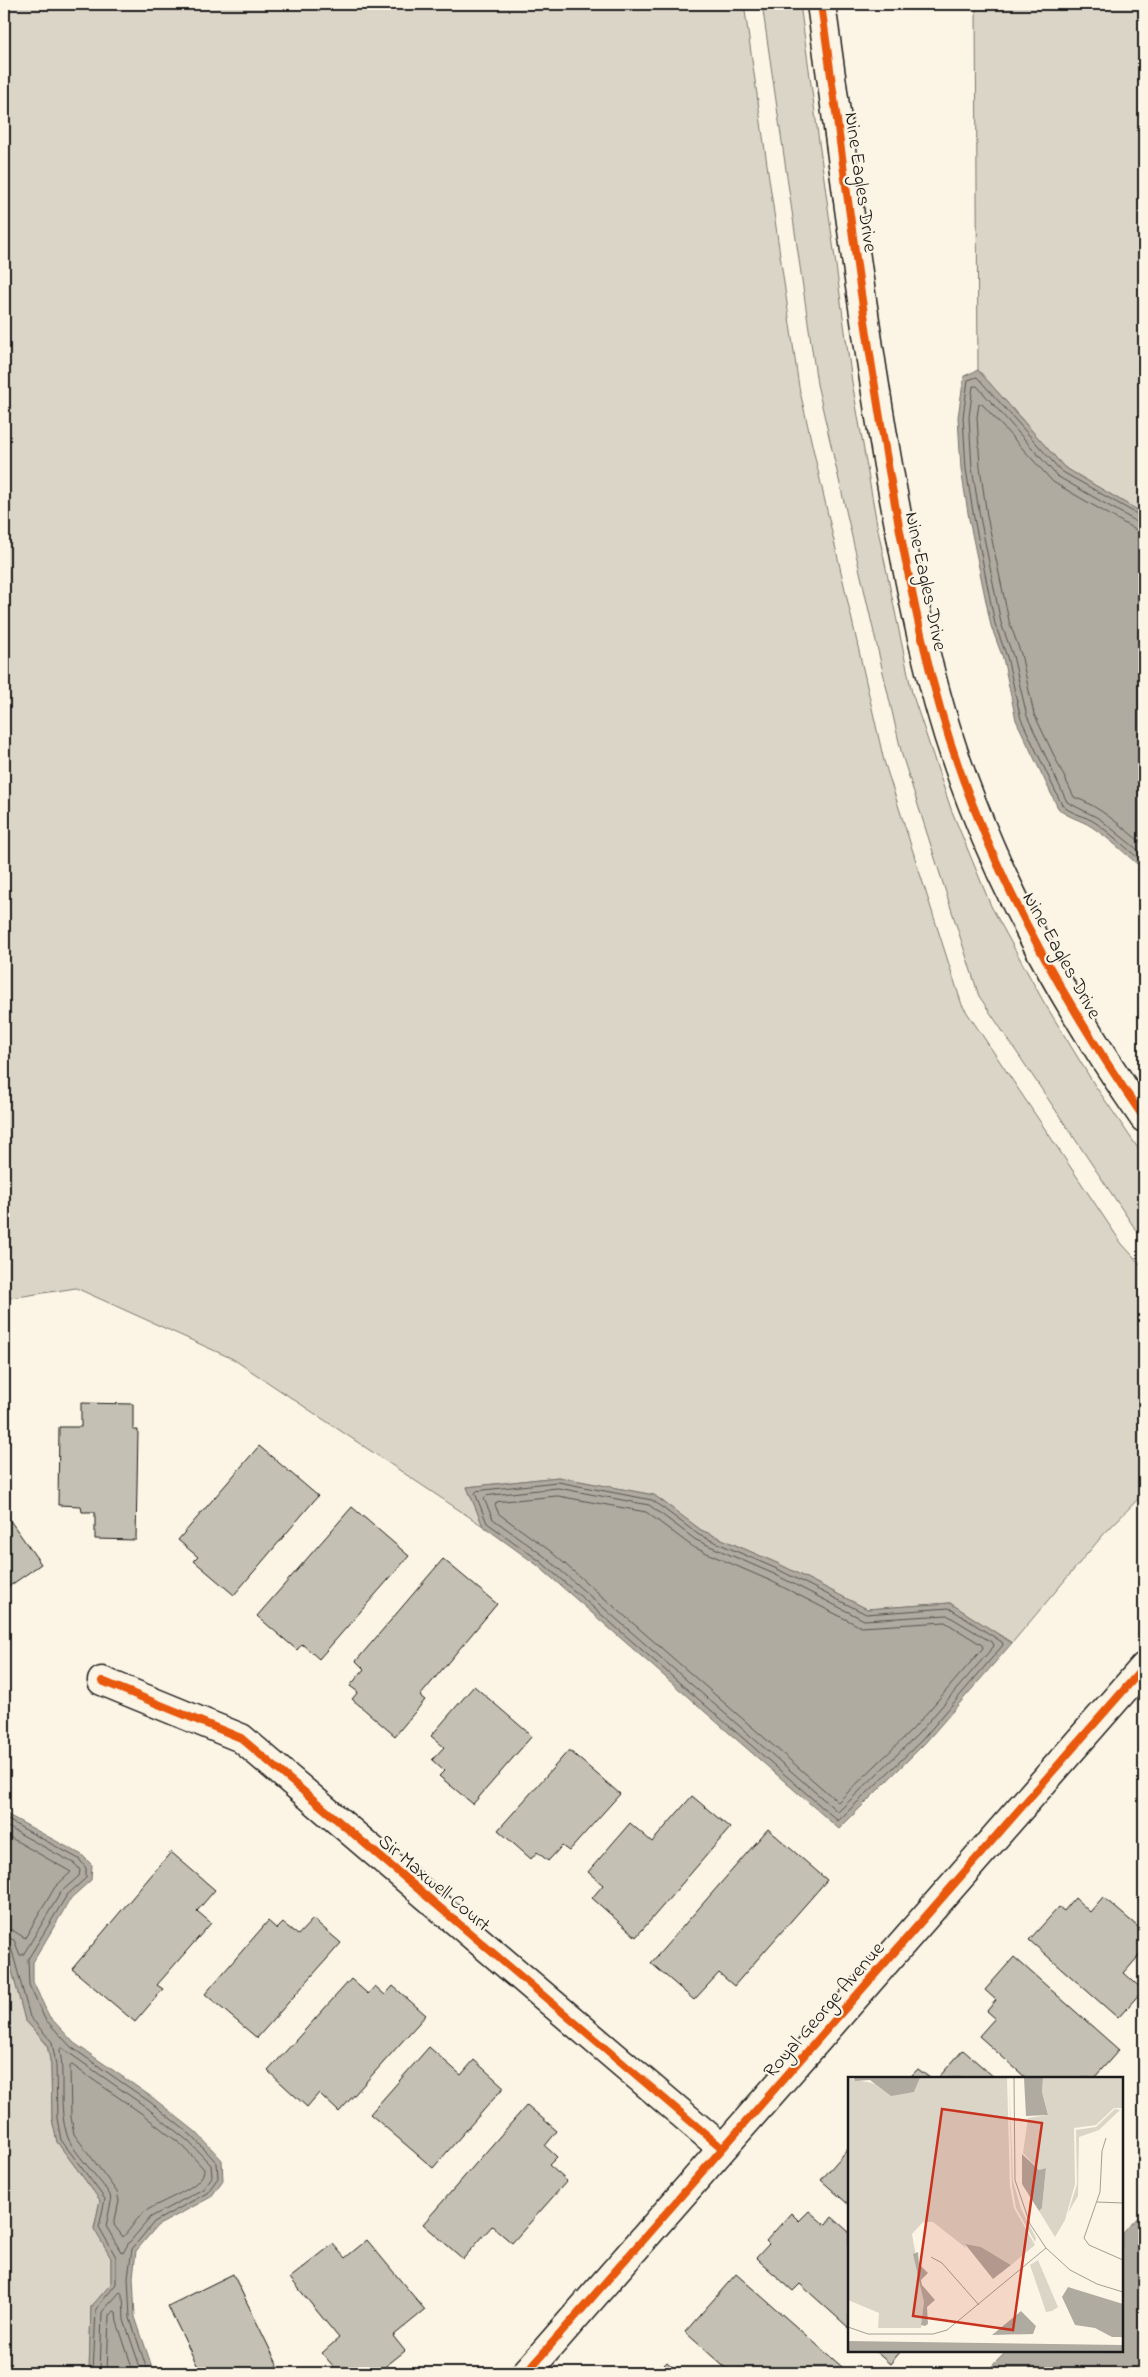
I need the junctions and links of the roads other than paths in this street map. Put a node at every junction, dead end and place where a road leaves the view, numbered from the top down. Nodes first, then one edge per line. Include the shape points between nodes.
1 (821, 4) edge
2 (1144, 1118) edge
3 (1144, 1668) edge
4 (102, 1681) dead end
5 (722, 2148) junction
6 (526, 2373) edge

1 - 2 street, Nine Eagles Drive via 873,378 932,684 971,802 1011,896 1060,986 1111,1071
3 - 5 street, Royal George Avenue
4 - 5 street, Sir Maxwell Court via 241,1738
5 - 6 street, Royal George Avenue

